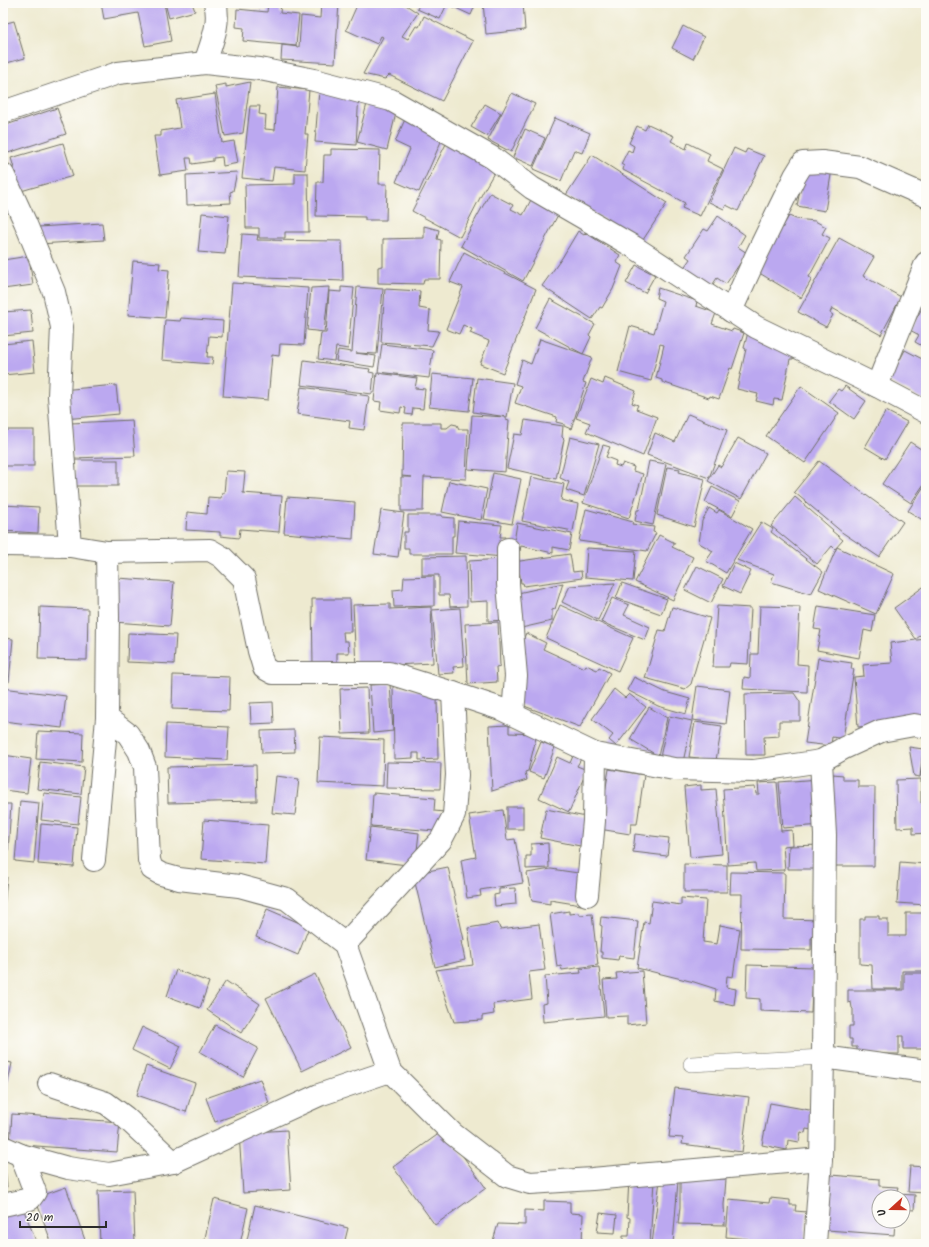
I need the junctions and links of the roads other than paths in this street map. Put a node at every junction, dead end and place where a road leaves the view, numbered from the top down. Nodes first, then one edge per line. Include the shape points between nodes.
1 (215, 3) edge
2 (205, 63) junction
3 (3, 112) edge
4 (3, 174) edge
5 (926, 196) edge
6 (926, 263) edge
7 (731, 311) junction
8 (877, 386) junction
9 (926, 412) edge
10 (3, 545) edge
11 (70, 546) junction
12 (508, 549) dead end
13 (107, 552) junction
14 (453, 693) junction
15 (513, 714) junction
16 (107, 718) junction
17 (926, 727) edge
18 (595, 754) junction
19 (821, 761) junction
20 (94, 860) dead end
21 (587, 896) dead end
22 (345, 944) junction
23 (823, 1057) junction
24 (691, 1064) dead end
25 (390, 1071) junction
26 (926, 1071) edge
27 (49, 1084) dead end
28 (12, 1151) edge
29 (821, 1159) junction
30 (173, 1162) junction
31 (3, 1206) edge
32 (815, 1244) edge

1 - 2 street via 217,25
2 - 3 street via 118,73
2 - 7 street via 260,69 391,100 493,158 532,188 634,247
4 - 11 street via 54,292 62,327 59,396
5 - 7 street via 860,167 822,162 803,163
6 - 8 street
7 - 8 street via 756,327
8 - 9 street
10 - 11 street
11 - 13 street
12 - 15 street via 508,584 516,676
13 - 14 street via 210,550 222,557 244,579 264,668 273,673 389,673
13 - 16 street
14 - 15 street
14 - 22 street via 457,776 454,816 441,840
15 - 18 street
16 - 20 street
16 - 22 street via 128,734 145,767 149,860 152,869 179,879 239,886 287,899
17 - 19 street via 914,725 881,731
18 - 19 street via 674,769 754,771
18 - 21 street via 594,820
19 - 23 street via 825,835
22 - 25 street
23 - 24 lane
23 - 26 street
23 - 29 street
25 - 29 street via 453,1134 507,1176 530,1183
25 - 30 street via 320,1095
27 - 30 street via 106,1102
28 - 30 street via 68,1168 109,1174
28 - 31 street via 35,1192 30,1199
29 - 32 street

